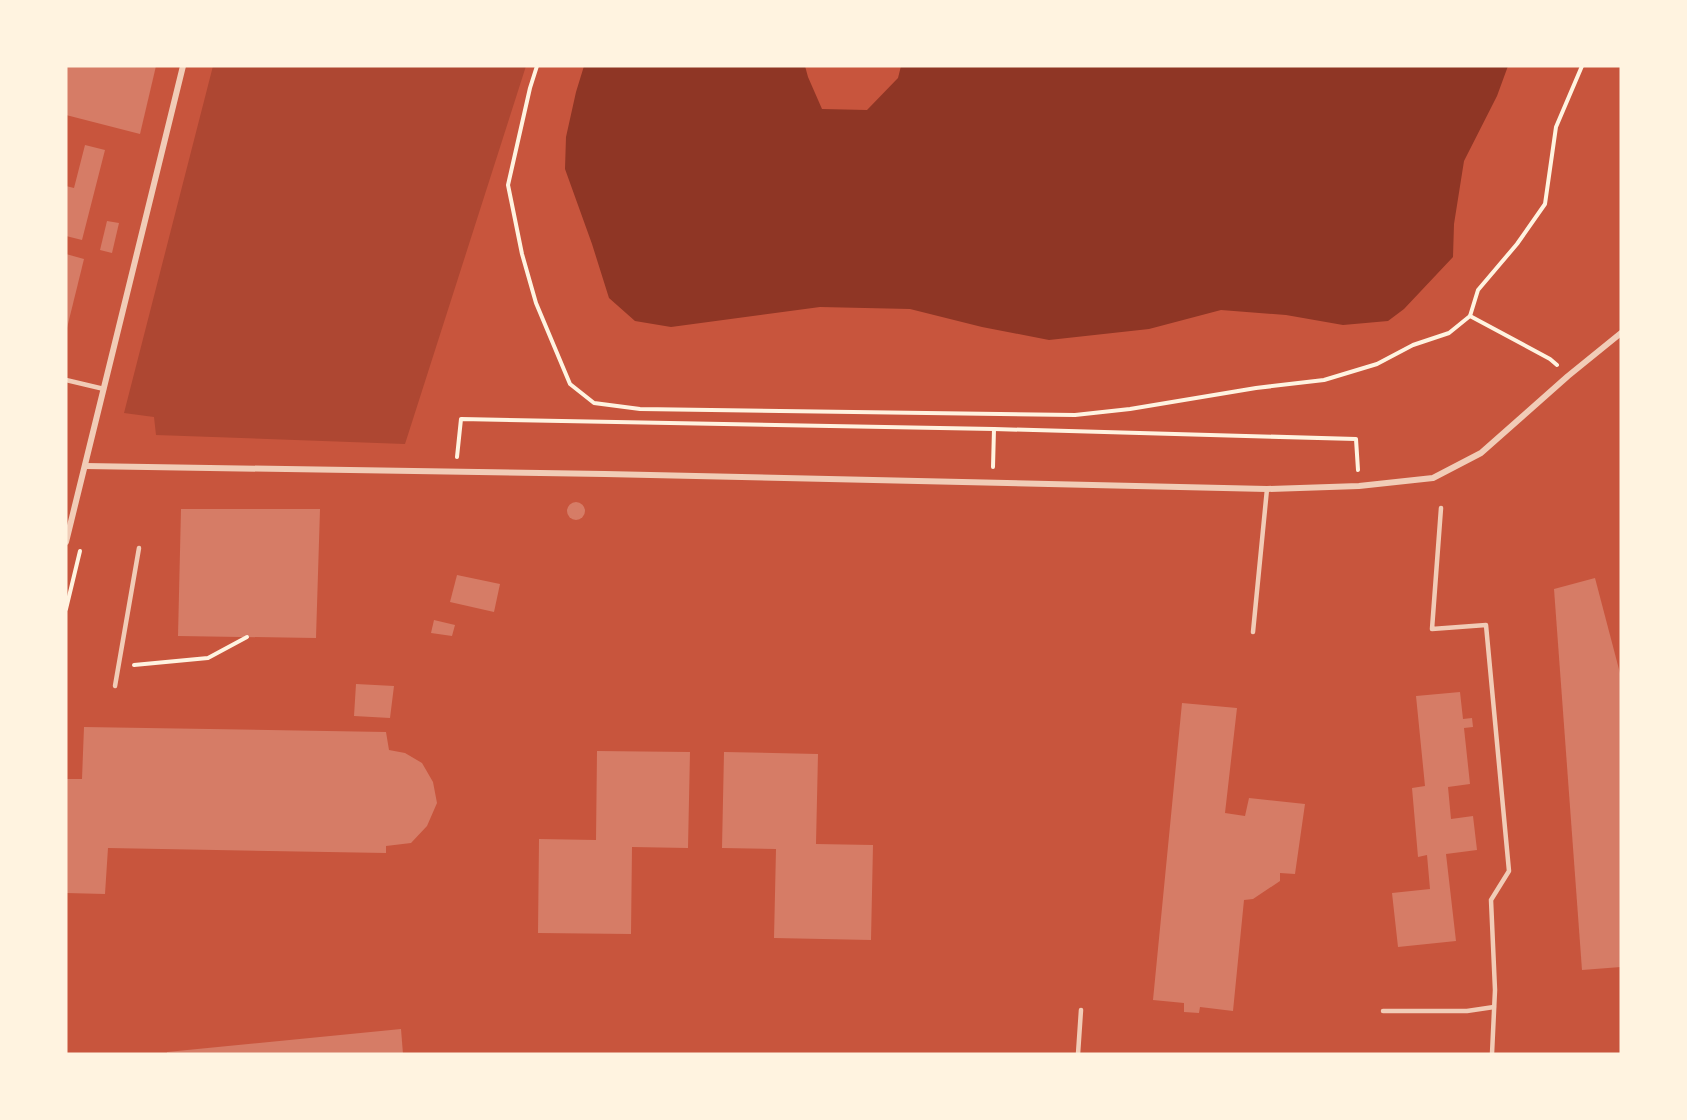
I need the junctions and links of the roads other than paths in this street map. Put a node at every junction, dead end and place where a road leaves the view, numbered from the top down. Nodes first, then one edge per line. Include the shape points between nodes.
1 (183, 66) edge
2 (1621, 333) edge
3 (66, 380) edge
4 (104, 389) junction
5 (85, 466) junction
6 (1267, 489) junction
7 (1441, 508) dead end
8 (66, 542) edge
9 (139, 548) dead end
10 (1253, 632) dead end
11 (115, 686) dead end
12 (1494, 1007) junction
13 (1081, 1010) dead end
14 (1383, 1011) dead end
15 (1078, 1054) edge
16 (1492, 1054) edge

1 - 4 street
2 - 6 street via 1481,453 1433,478 1359,486
3 - 4 lane
4 - 5 street
5 - 6 street
5 - 8 street
6 - 10 lane
7 - 12 lane via 1432,628 1486,625 1509,871 1491,900
9 - 11 lane
12 - 14 lane via 1467,1011
12 - 16 lane
13 - 15 lane

